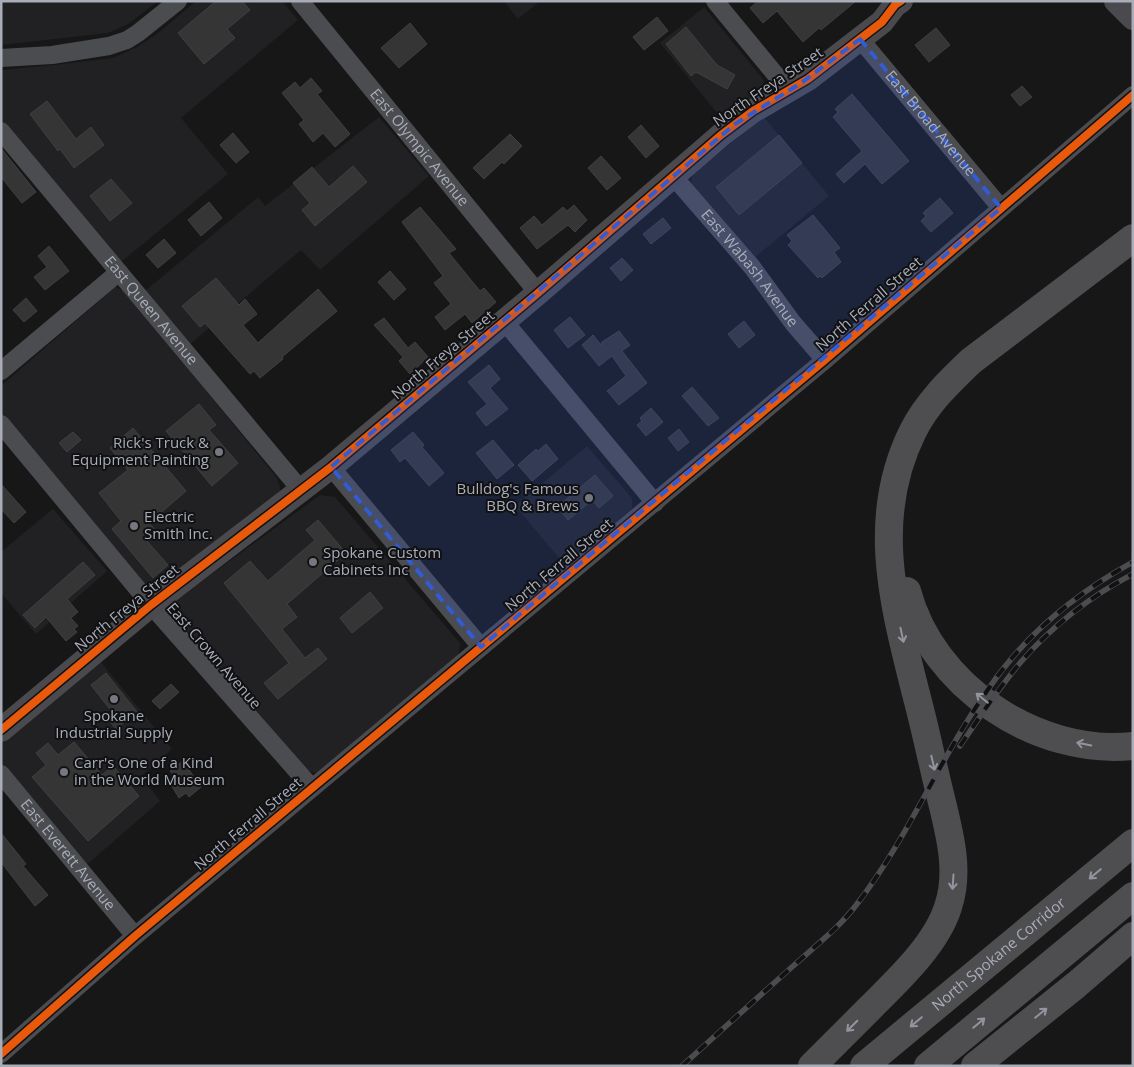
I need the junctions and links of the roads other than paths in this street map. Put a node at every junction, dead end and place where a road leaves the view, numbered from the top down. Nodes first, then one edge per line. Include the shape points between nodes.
1 (178, 1) edge
2 (300, 1) edge
3 (715, 1) edge
4 (901, 1) edge
5 (918, 1) edge
6 (1116, 1) edge
7 (1133, 18) edge
8 (882, 22) junction
9 (860, 39) junction
10 (1, 58) edge
11 (789, 91) junction
12 (1133, 96) edge
13 (1, 131) edge
14 (673, 176) junction
15 (1001, 208) junction
16 (1133, 238) edge
17 (1133, 253) edge
18 (119, 272) junction
19 (538, 293) junction
20 (504, 321) junction
21 (824, 360) junction
22 (1, 371) edge
23 (1, 424) edge
24 (331, 467) junction
25 (301, 490) junction
26 (655, 503) junction
27 (151, 605) junction
28 (481, 647) junction
29 (1, 730) edge
30 (1133, 746) edge
31 (1, 774) edge
32 (312, 788) junction
33 (1133, 843) edge
34 (1133, 896) edge
35 (135, 936) junction
36 (1133, 936) edge
37 (1, 1054) edge
38 (812, 1066) edge
39 (864, 1066) edge
40 (928, 1066) edge
41 (975, 1066) edge

1 - 10 street via 138,33 109,46 52,55
2 - 19 street, East Olympic Avenue
3 - 11 street
4 - 8 street, North Freya Street
5 - 8 street, North Freya Street via 901,14
6 - 7 street
8 - 9 street, North Freya Street
9 - 11 street, North Freya Street
9 - 15 street, East Broad Avenue
11 - 14 street, North Freya Street via 735,124
12 - 15 street, North Ferrall Street
13 - 18 street, East Queen Avenue
14 - 19 street, North Freya Street
14 - 21 street, East Wabash Avenue via 752,267
15 - 21 street, North Ferrall Street
16 -> 38 highway via 971,362 925,411 906,446 890,507 888,557 896,608 949,833 952,889 943,921 910,967
30 -> 17 highway via 1092,746 1056,739 998,711 948,670 911,608 900,551 903,505 910,468 922,438 940,410 982,368
18 - 22 street
18 - 25 street, East Queen Avenue
19 - 20 street, North Freya Street
20 - 24 street, North Freya Street
20 - 26 street
21 - 26 street, North Ferrall Street
23 - 27 street, East Crown Avenue
24 - 25 street, North Freya Street
24 - 28 street
25 - 27 street, North Freya Street
26 - 28 street, North Ferrall Street
27 - 29 street, North Freya Street
27 - 32 street, East Crown Avenue
28 - 32 street, North Ferrall Street
31 - 35 street, East Everett Avenue
32 - 35 street, North Ferrall Street
33 -> 39 highway, North Spokane Corridor
40 -> 34 highway
35 - 37 street, North Ferrall Street
41 -> 36 highway

